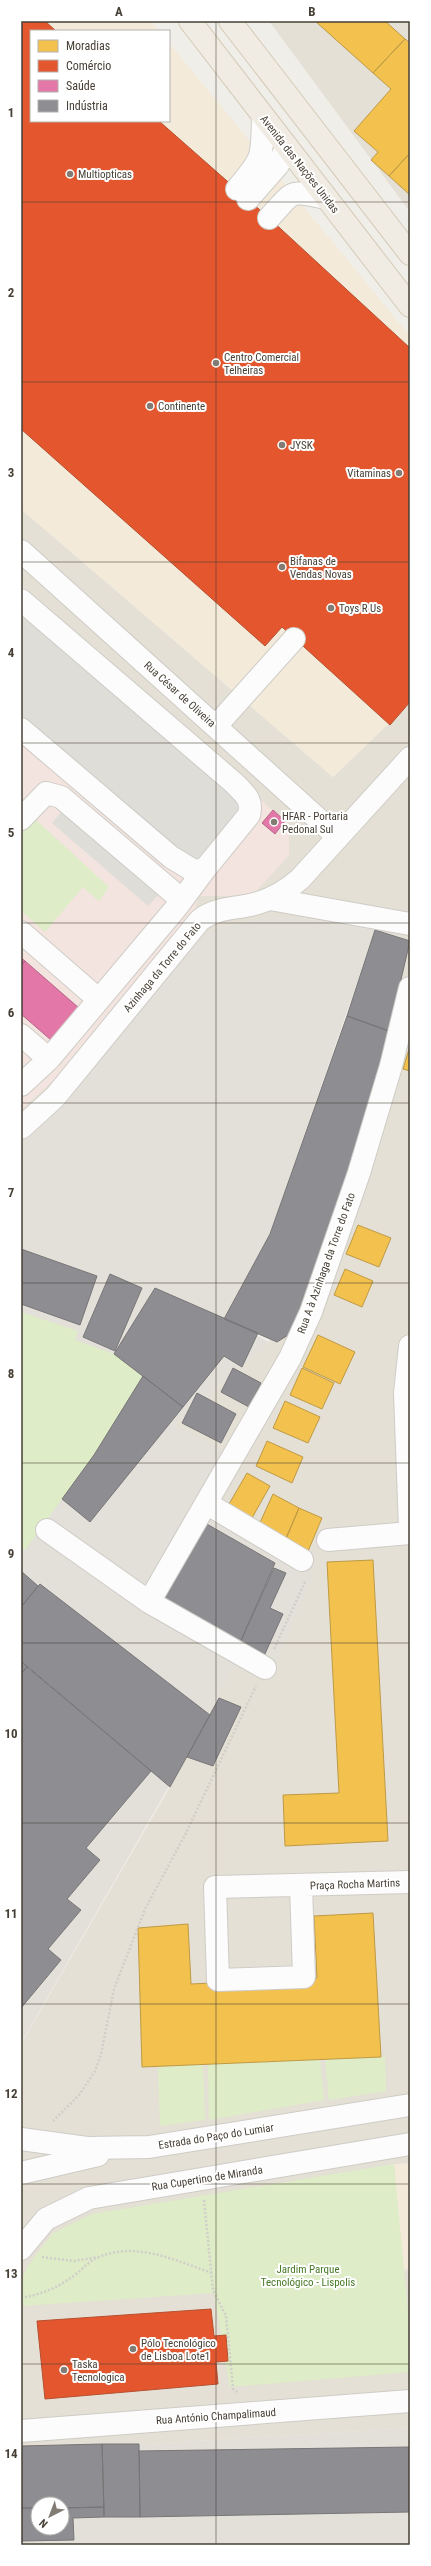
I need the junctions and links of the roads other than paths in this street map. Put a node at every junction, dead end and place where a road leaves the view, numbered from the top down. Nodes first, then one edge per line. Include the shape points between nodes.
1 (190, 21) edge
2 (230, 21) edge
3 (263, 116) junction
4 (287, 147) junction
5 (304, 170) junction
6 (326, 198) junction
7 (253, 204) junction
8 (410, 254) edge
9 (410, 306) edge
10 (21, 551) edge
11 (21, 600) edge
12 (290, 635) dead end
13 (212, 722) junction
14 (21, 729) edge
15 (410, 758) edge
16 (21, 819) edge
17 (338, 836) junction
18 (204, 869) junction
19 (270, 899) junction
20 (182, 900) junction
21 (410, 924) edge
22 (21, 932) edge
23 (410, 988) edge
24 (98, 999) junction
25 (21, 1035) edge
26 (49, 1059) junction
27 (21, 1085) edge
28 (21, 1128) edge
29 (410, 1346) edge
30 (206, 1503) junction
31 (410, 1529) edge
32 (47, 1530) dead end
33 (410, 1533) edge
34 (328, 1540) dead end
35 (305, 1569) road end
36 (149, 1602) junction
37 (265, 1668) road end
38 (410, 1882) edge
39 (301, 1885) junction
40 (410, 2105) edge
41 (27, 2140) edge
42 (410, 2144) edge
43 (122, 2149) junction
44 (21, 2173) edge
45 (21, 2249) edge
46 (410, 2401) edge
47 (21, 2431) edge

1 - 3 main road, Avenida das Nações Unidas
2 - 8 main road
3 - 4 main road, Avenida das Nações Unidas
3 - 7 street via 262,152
4 - 5 main road, Avenida das Nações Unidas
4 - 7 street
5 - 6 main road, Avenida das Nações Unidas
5 - 7 street via 287,175
6 - 7 street via 297,192
6 - 9 main road, Avenida das Nações Unidas
10 - 13 street, Rua César de Oliveira
11 - 18 street via 249,798 249,815
12 - 13 street
13 - 17 street, Rua César de Oliveira
14 - 18 street via 181,864 194,871
15 - 17 street, Azinhaga da Torre do Fato
16 - 20 street via 46,793 61,797
17 - 19 street, Azinhaga da Torre do Fato via 300,879 287,891
18 - 20 street
19 - 21 street
19 - 28 street, Azinhaga da Torre do Fato via 217,910 200,920 55,1097
20 - 24 street
22 - 24 street
23 - 30 street, Rua A à Azinhaga da Torre do Fato via 391,1066 359,1173 311,1312 290,1358
24 - 26 street
25 - 26 street
26 - 27 street
29 - 31 street via 405,1393
30 - 35 street
30 - 36 street, Rua A à Azinhaga da Torre do Fato
32 - 36 street
33 - 34 street
36 - 37 street
38 - 39 street, Praça Rocha Martins
39 - 39 street, Praça Rocha Martins via 216,1888 218,1980 304,1977
40 - 43 street, Estrada do Paço do Lumiar via 149,2147
41 - 43 street, Estrada do Paço do Lumiar via 87,2148
42 - 45 street, Rua Cupertino de Miranda via 89,2198 46,2219
43 - 44 street
46 - 47 street, Rua António Champalimaud

